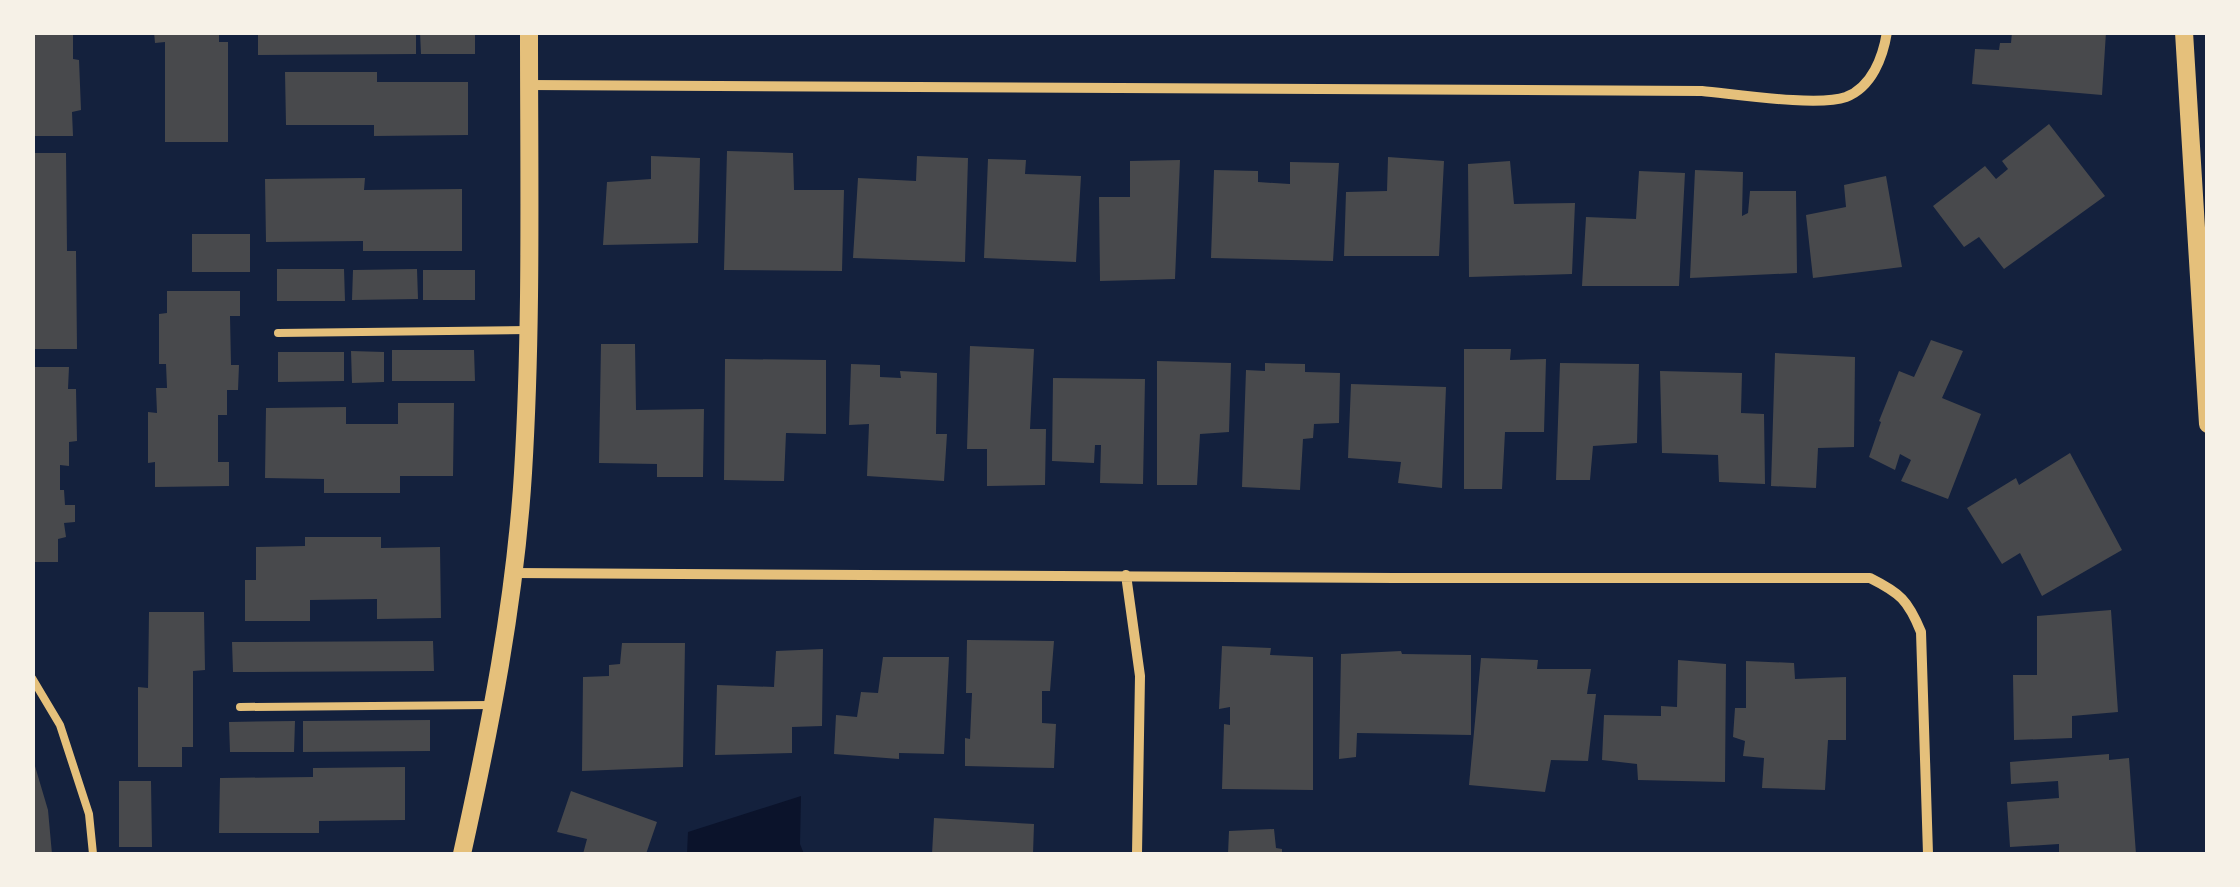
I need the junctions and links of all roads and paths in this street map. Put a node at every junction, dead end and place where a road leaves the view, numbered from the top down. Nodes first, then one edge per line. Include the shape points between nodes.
1 (529, 32) edge
2 (1887, 32) edge
3 (2184, 32) edge
4 (529, 85) junction
5 (529, 330) junction
6 (278, 333) dead end
7 (2208, 424) edge
8 (513, 573) junction
9 (1126, 575) junction
10 (32, 678) edge
11 (494, 705) junction
12 (240, 707) dead end
13 (93, 854) edge
14 (462, 854) edge
15 (1137, 854) edge
16 (1928, 854) edge

1 - 4 street
2 - 4 street via 1870,79 1845,97 1818,100 1682,91
3 - 7 street
4 - 5 street
5 - 6 lane
5 - 8 street
8 - 9 street
8 - 11 street
9 - 15 street via 1140,676
9 - 16 street via 1870,578 1896,591 1921,632
10 - 13 lane via 60,724 89,814
11 - 12 lane
11 - 14 street

